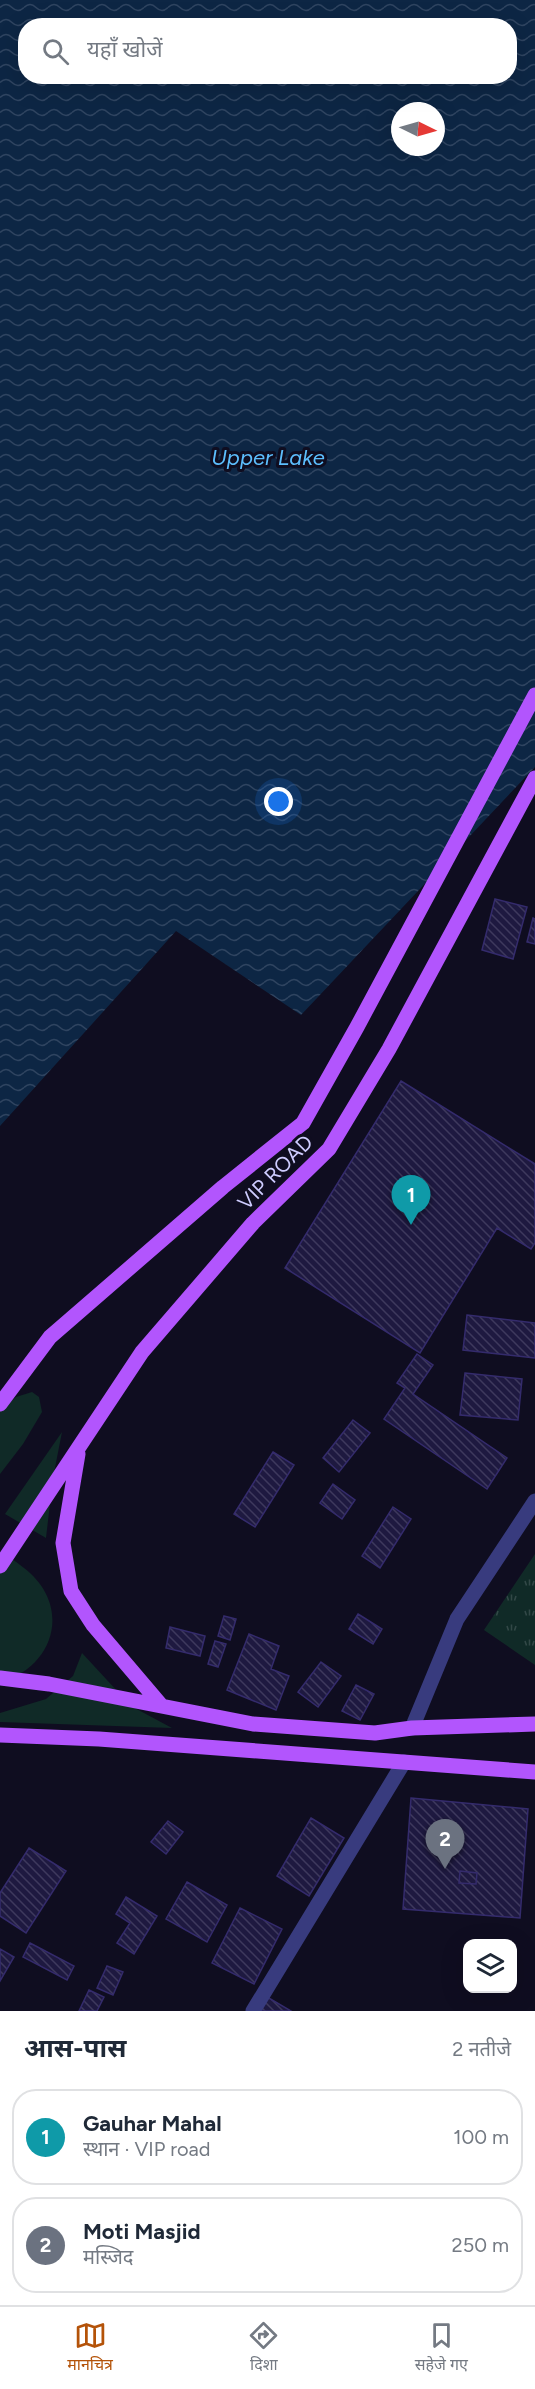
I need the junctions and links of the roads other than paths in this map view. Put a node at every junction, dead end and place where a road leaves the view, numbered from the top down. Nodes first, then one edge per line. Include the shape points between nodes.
1 (535, 695) edge
2 (535, 778) edge
3 (0, 1404) edge
4 (79, 1448) junction
5 (535, 1501) edge
6 (0, 1566) edge
7 (0, 1678) edge
8 (161, 1705) junction
9 (535, 1724) edge
10 (412, 1728) junction
11 (0, 1735) edge
12 (404, 1762) junction
13 (535, 1772) edge
14 (254, 2011) edge

1 - 3 main road, VIP ROAD via 303,1123 50,1337
2 - 4 main road, VIP ROAD via 389,1049 329,1149 253,1223 142,1352
4 - 6 main road, VIP ROAD
4 - 8 main road via 63,1543 71,1591 93,1625
5 - 10 street via 457,1619
7 - 8 main road
8 - 10 main road via 253,1725 375,1733
9 - 10 main road
11 - 12 main road
12 - 13 main road
12 - 14 street

